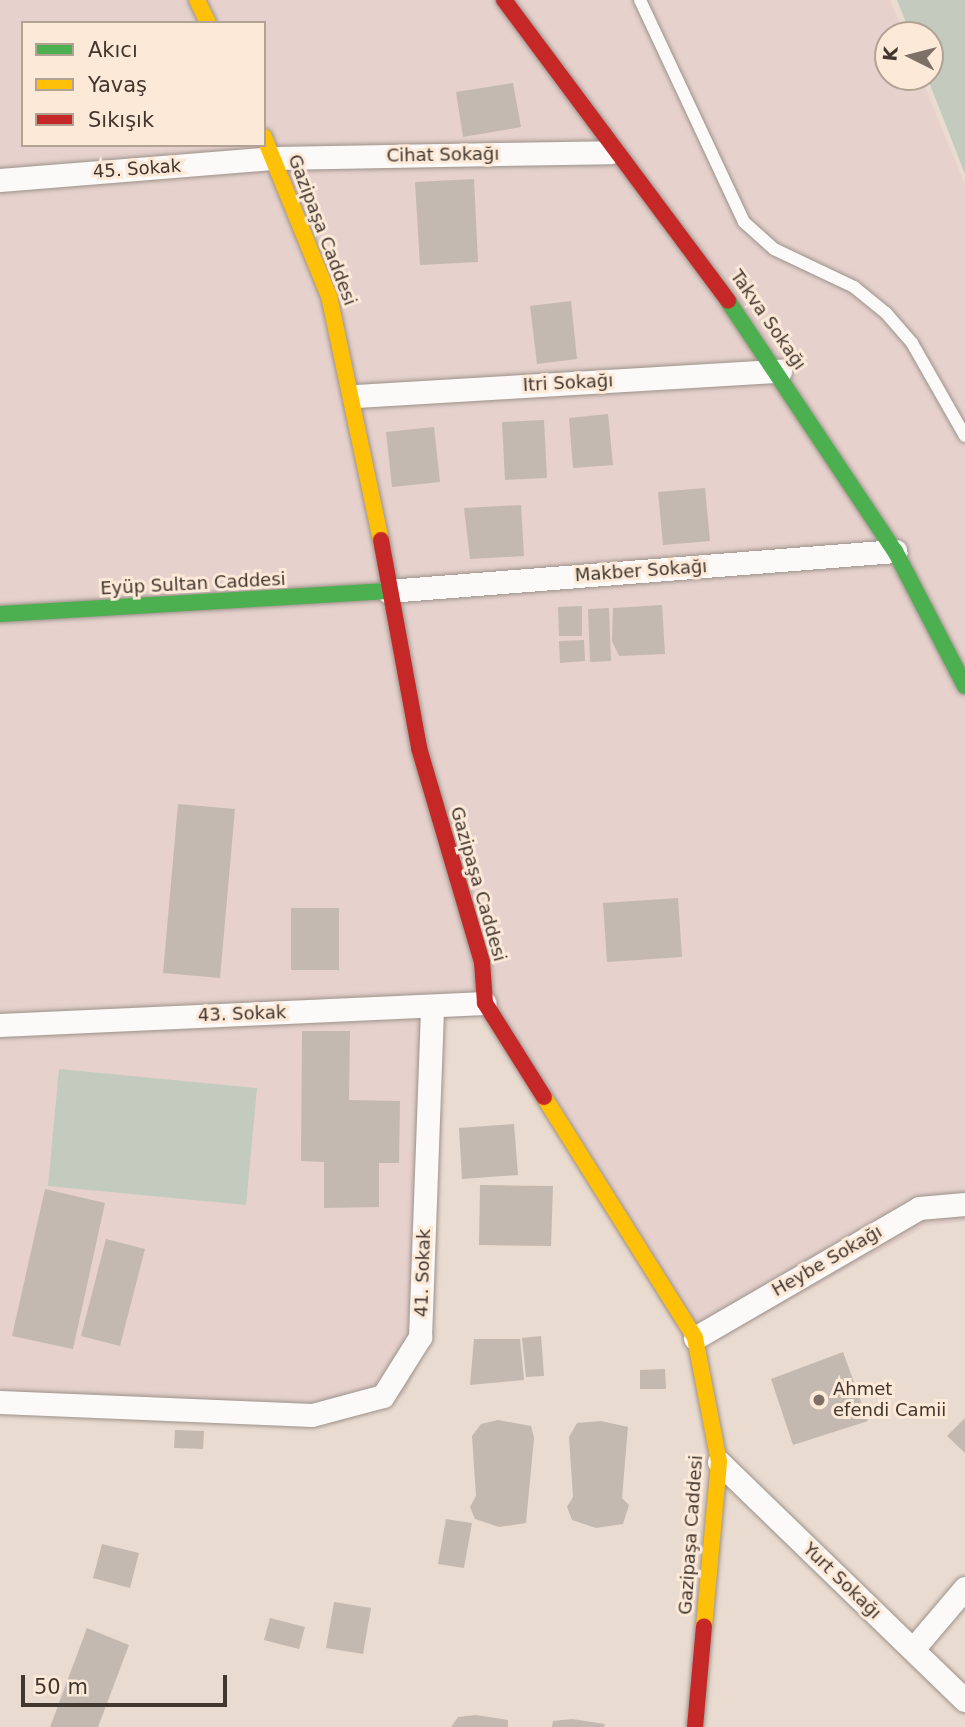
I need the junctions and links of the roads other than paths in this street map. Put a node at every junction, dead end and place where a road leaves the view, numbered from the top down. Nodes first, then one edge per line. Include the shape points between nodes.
1 (197, 0) edge
2 (504, 0) edge
3 (640, 0) edge
4 (207, 21) edge
5 (266, 142) edge
6 (611, 152) junction
7 (275, 158) junction
8 (0, 180) edge
9 (780, 371) junction
10 (355, 396) junction
11 (965, 436) edge
12 (895, 551) junction
13 (388, 591) junction
14 (0, 614) edge
15 (965, 686) edge
16 (485, 1003) junction
17 (432, 1006) junction
18 (0, 1025) edge
19 (965, 1204) edge
20 (695, 1338) junction
21 (0, 1402) edge
22 (719, 1462) junction
23 (965, 1588) edge
24 (913, 1649) junction
25 (965, 1700) edge
26 (695, 1727) edge

1 - 4 street
2 - 6 street, Takva Sokağı
3 - 11 lane via 744,222 774,249 853,287 886,313 912,343
5 - 7 street, Gazipaşa Caddesi
6 - 7 street, Cihat Sokağı
6 - 9 street, Takva Sokağı via 701,256
7 - 8 street, 45. Sokak
7 - 10 street, Gazipaşa Caddesi via 329,296
9 - 10 street, Itri Sokağı
9 - 12 street, Takva Sokağı
10 - 13 street, Gazipaşa Caddesi
12 - 13 street, Makber Sokağı
12 - 15 street, Takva Sokağı
13 - 14 street, Eyüp Sultan Caddesi
13 - 16 street, Gazipaşa Caddesi via 419,748 482,962
16 - 17 street, 43. Sokak
16 - 20 street, Gazipaşa Caddesi
17 - 18 street, 43. Sokak
17 - 21 street, 41. Sokak via 421,1337 383,1396 312,1415
19 - 20 street, Heybe Sokağı via 919,1208
20 - 22 street, Gazipaşa Caddesi
22 - 24 street, Yurt Sokağı
22 - 26 street, Gazipaşa Caddesi
23 - 24 street
24 - 25 street, Yurt Sokağı

